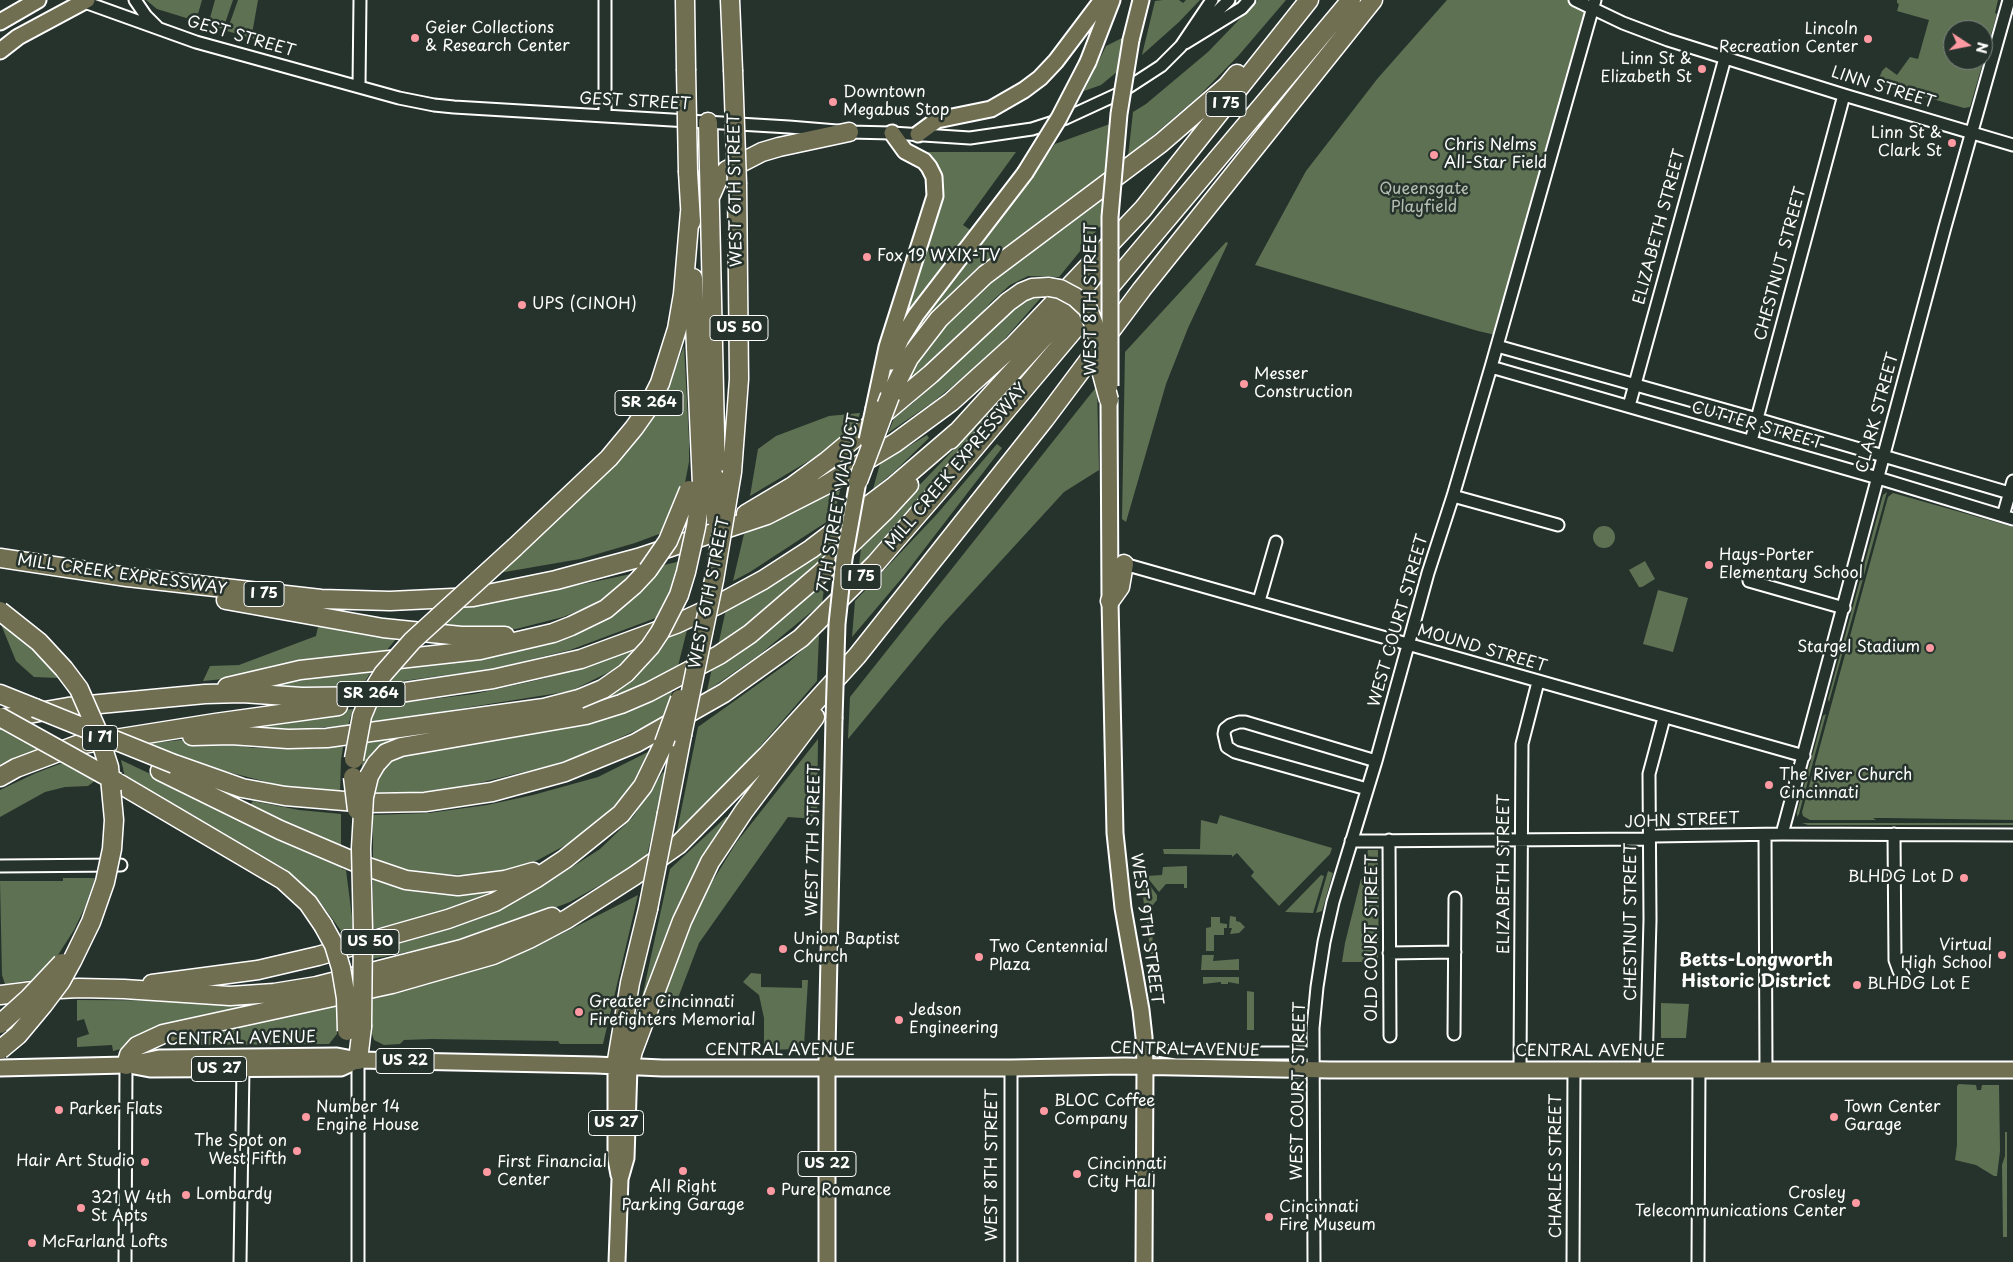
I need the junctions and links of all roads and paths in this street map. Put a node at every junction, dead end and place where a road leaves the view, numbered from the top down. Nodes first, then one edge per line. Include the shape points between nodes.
1 (38, 0) edge
2 (135, 0) edge
3 (360, 0) edge
4 (605, 0) edge
5 (730, 0) edge
6 (1102, 0) edge
7 (1112, 0) edge
8 (1141, 0) edge
9 (1212, 0) edge
10 (1228, 0) edge
11 (1249, 0) edge
12 (1304, 0) edge
13 (1309, 0) edge
14 (1351, 0) edge
15 (1373, 0) edge
16 (1575, 0) edge
17 (2009, 0) edge
18 (83, 1) edge
19 (683, 3) edge
20 (1594, 5) edge
21 (0, 22) edge
22 (160, 30) junction
23 (1181, 46) junction
24 (0, 51) edge
25 (1725, 58) junction
26 (359, 86) junction
27 (1844, 95) junction
28 (605, 116) junction
29 (708, 122) junction
30 (849, 132) junction
31 (892, 132) junction
32 (1971, 133) junction
33 (918, 134) junction
34 (2013, 145) edge
35 (710, 208) junction
36 (1143, 208) junction
37 (690, 212) junction
38 (1497, 346) junction
39 (1491, 367) junction
40 (1634, 386) junction
41 (1109, 400) junction
42 (1628, 406) junction
43 (874, 408) junction
44 (1757, 419) junction
45 (957, 432) junction
46 (1751, 441) junction
47 (1884, 456) junction
48 (1878, 478) junction
49 (710, 481) junction
50 (858, 481) junction
51 (2013, 481) edge
52 (2011, 494) edge
53 (1454, 496) junction
54 (2008, 518) edge
55 (1558, 525) dead end
56 (711, 534) junction
57 (1276, 542) dead end
58 (0, 558) edge
59 (1124, 564) joint
60 (127, 577) junction
61 (1750, 582) dead end
62 (1110, 601) junction
63 (1259, 601) junction
64 (1844, 608) junction
65 (0, 611) edge
66 (553, 633) junction
67 (701, 637) junction
68 (1408, 645) junction
69 (857, 656) junction
70 (1538, 682) junction
71 (441, 686) junction
72 (0, 694) edge
73 (205, 694) junction
74 (0, 718) edge
75 (1664, 718) junction
76 (834, 719) joint
77 (137, 736) junction
78 (1804, 756) junction
79 (1376, 761) junction
80 (167, 768) junction
81 (0, 777) edge
82 (1367, 789) junction
83 (1782, 834) junction
84 (1894, 834) junction
85 (1765, 835) junction
86 (2013, 835) edge
87 (594, 837) junction
88 (1648, 839) junction
89 (1390, 840) junction
90 (1520, 840) junction
91 (1352, 841) junction
92 (361, 848) junction
93 (121, 865) dead end
94 (0, 866) edge
95 (605, 894) junction
96 (1454, 898) dead end
97 (100, 900) junction
98 (1455, 952) junction
99 (1389, 953) junction
100 (1903, 975) dead end
101 (124, 989) junction
102 (0, 994) edge
103 (0, 1024) edge
104 (355, 1029) junction
105 (1454, 1034) dead end
106 (1390, 1036) dead end
107 (1144, 1048) junction
108 (0, 1050) edge
109 (1313, 1053) junction
110 (358, 1060) junction
111 (126, 1065) junction
112 (622, 1066) junction
113 (1145, 1066) junction
114 (0, 1068) edge
115 (243, 1068) junction
116 (827, 1068) junction
117 (1011, 1068) junction
118 (1313, 1068) junction
119 (1520, 1069) junction
120 (1574, 1069) junction
121 (1646, 1069) junction
122 (1698, 1070) junction
123 (1766, 1070) junction
124 (2013, 1070) edge
125 (124, 1262) edge
126 (240, 1262) edge
127 (358, 1262) edge
128 (617, 1262) edge
129 (827, 1262) edge
130 (1011, 1262) edge
131 (1144, 1262) edge
132 (1314, 1262) edge
133 (1574, 1262) edge
134 (1698, 1262) edge

1 - 21 main road
2 - 22 street
3 - 26 street
4 - 28 street
5 - 49 highway, WEST 6TH STREET / US 50, bridge via 737,184 738,379
6 - 33 main road via 1056,61 1024,90 991,109 937,120
7 - 43 main road, 7TH STREET VIADUCT, bridge via 1088,62 1059,118 1025,173 916,315 898,346
8 - 41 main road, WEST 8TH STREET, bridge via 1119,114 1110,217
9 - 23 street, GEST STREET
10 - 23 street
11 - 23 street, GEST STREET via 1242,8
12 - 50 highway, bridge via 1292,7 1227,86 1134,164 985,275 938,319 909,358 890,396
13 - 36 highway, MILL CREEK EXPRESSWAY / I 75
14 - 80 highway, MILL CREEK EXPRESSWAY / I 75 via 876,563 800,638 724,693 636,743 565,772 492,792 425,802 368,803 285,796
15 - 69 highway via 1142,289 1044,420
16 - 20 street, LINN STREET
17 - 32 street, CLARK STREET
18 - 22 street, GEST STREET
18 - 24 main road via 18,37
19 - 37 highway, US 50, bridge
20 - 25 street, LINN STREET via 1648,33
20 - 38 street, WEST COURT STREET
22 - 26 street, GEST STREET
23 - 33 street, GEST STREET via 1161,66 1127,89 1066,118 1001,135 970,138
25 - 27 street, LINN STREET
25 - 40 street, ELIZABETH STREET
26 - 28 street, GEST STREET via 399,98 454,107
27 - 32 street, LINN STREET
27 - 44 street, CHESTNUT STREET
28 - 29 street, GEST STREET
29 - 30 street, GEST STREET
29 - 35 highway
30 - 31 street, GEST STREET
30 - 35 highway via 762,152 727,170 712,191
31 - 33 street, GEST STREET
31 - 43 main road via 905,151 924,161 936,184 887,347
32 - 34 street, LINN STREET
32 - 47 street, CLARK STREET
35 - 49 highway
36 - 45 highway via 1066,313
36 - 56 highway, MILL CREEK EXPRESSWAY / I 75 via 1014,345 951,402 895,443 824,486 767,515
37 - 49 highway, US 50 via 699,402
37 - 92 highway, SR 264, bridge via 677,329 660,382 646,411 609,458 412,641 372,692 362,716 354,759
38 - 39 street, WEST COURT STREET
38 - 40 street, CUTTER STREET
39 - 42 street, CUTTER STREET
39 - 53 street, WEST COURT STREET
40 - 42 street, ELIZABETH STREET
40 - 44 street, CUTTER STREET
41 - 56 highway, bridge via 1097,333 1088,309 1076,297 1060,289 1032,288 1008,302 931,374 827,461 793,486
41 - 62 main road, WEST 8TH STREET
42 - 46 street, CUTTER STREET
43 - 50 main road, 7TH STREET VIADUCT, bridge
44 - 46 street, CHESTNUT STREET
44 - 47 street, CUTTER STREET
45 - 71 highway via 893,487 811,549 717,605 676,624 581,659 493,679
45 - 92 highway, bridge via 886,510 821,573 750,634 719,655 649,692 586,715 401,747 386,753 369,776 364,797
46 - 48 street, CUTTER STREET
47 - 48 street, CLARK STREET
47 - 52 street, CUTTER STREET
48 - 54 street, CUTTER STREET
48 - 64 street, CLARK STREET
49 - 66 highway, bridge via 648,570 633,586 606,609
49 - 67 highway, WEST 6TH STREET / US 50, bridge via 714,580
49 - 77 highway, US 50, bridge via 679,595 660,632 626,673 603,689 544,708 327,738
50 - 76 main road, 7TH STREET VIADUCT, bridge via 844,559 837,624
51 - 52 street
52 - 54 street
53 - 55 street
53 - 68 street, WEST COURT STREET
56 - 60 highway, MILL CREEK EXPRESSWAY / I 75 via 556,580 473,597 321,600
57 - 63 street
58 - 60 highway, MILL CREEK EXPRESSWAY / I 75
59 - 62 highway via 1120,587
59 - 63 street, MOUND STREET
60 - 66 highway via 242,604 383,628 494,637
61 - 64 street
62 - 107 main road, WEST 9TH STREET via 1115,834
63 - 68 street, MOUND STREET
64 - 78 street, CLARK STREET
65 - 97 highway, I 71, bridge via 39,642 71,678 102,743 109,768 114,820
66 - 73 highway via 480,650 300,670
67 - 87 highway, US 50, bridge via 664,743 643,786 621,814
67 - 112 highway, WEST 6TH STREET, bridge via 629,991
68 - 70 street, MOUND STREET
68 - 79 street, WEST COURT STREET
69 - 95 highway via 767,755 684,839
69 - 112 highway via 710,862 682,921 633,1051
70 - 75 street, MOUND STREET
70 - 90 street, ELIZABETH STREET via 1522,744
71 - 73 highway via 353,697
71 - 77 highway via 380,701
72 - 80 highway, bridge
73 - 74 highway via 68,707
74 - 104 highway, bridge via 283,880 308,903 334,946
75 - 78 street, MOUND STREET
75 - 88 street, CHESTNUT STREET via 1649,774
76 - 116 main road, WEST 7TH STREET
77 - 81 highway, US 50 via 77,745
78 - 83 street, CLARK STREET
79 - 82 street, WEST COURT STREET
79 - 82 street via 1245,722 1230,725 1224,734 1227,747 1235,752
80 - 87 highway via 280,830 386,874 427,884 458,886 512,878 546,866
82 - 91 street, WEST COURT STREET
83 - 84 street, JOHN STREET
83 - 85 street, JOHN STREET
84 - 86 street, JOHN STREET
84 - 100 street via 1895,960
85 - 88 street, JOHN STREET via 1654,836
85 - 123 street
87 - 101 highway, US 50 via 503,898 448,919 258,970
88 - 90 street, JOHN STREET
88 - 121 street, CHESTNUT STREET via 1650,920
89 - 90 street, JOHN STREET
89 - 91 street, JOHN STREET
89 - 99 street, OLD COURT STREET
90 - 119 street, ELIZABETH STREET
91 - 109 street, WEST COURT STREET via 1324,942 1317,987
92 - 104 highway, SR 264, bridge via 363,931
93 - 94 street
95 - 101 highway via 462,949 317,986 230,996
95 - 111 highway via 567,919 493,955 392,984 163,1034 132,1050
96 - 98 street
97 - 103 highway, I 71, bridge via 58,967
97 - 108 highway, bridge via 61,981 24,1027
98 - 99 street
98 - 105 street
99 - 106 street, OLD COURT STREET
101 - 102 highway, US 50, bridge
104 - 110 highway via 349,1044
107 - 109 street, CENTRAL AVENUE via 1177,1053
107 - 113 main road, WEST 9TH STREET
109 - 118 street, WEST COURT STREET
110 - 111 main road, CENTRAL AVENUE / US 27 via 337,1056 160,1058
110 - 112 main road, CENTRAL AVENUE / US 22
110 - 115 main road, CENTRAL AVENUE / US 27 via 342,1068
110 - 127 street
111 - 114 main road, CENTRAL AVENUE / US 27
111 - 115 main road, CENTRAL AVENUE / US 27 via 150,1069
111 - 125 street
112 - 116 main road, CENTRAL AVENUE / US 22
112 - 128 main road, WEST 6TH STREET / US 27 via 626,1158 620,1179
113 - 117 main road, CENTRAL AVENUE
113 - 118 main road, CENTRAL AVENUE
113 - 131 main road, WEST 9TH STREET
115 - 126 street
116 - 117 main road, CENTRAL AVENUE
116 - 129 main road, WEST 7TH STREET / US 22
117 - 130 street, WEST 8TH STREET
118 - 119 main road, CENTRAL AVENUE
118 - 132 street, WEST COURT STREET
119 - 120 main road, CENTRAL AVENUE
120 - 121 main road, CENTRAL AVENUE
120 - 133 street, CHARLES STREET
121 - 122 main road, CENTRAL AVENUE
122 - 123 main road, CENTRAL AVENUE
122 - 134 street
123 - 124 main road, CENTRAL AVENUE

